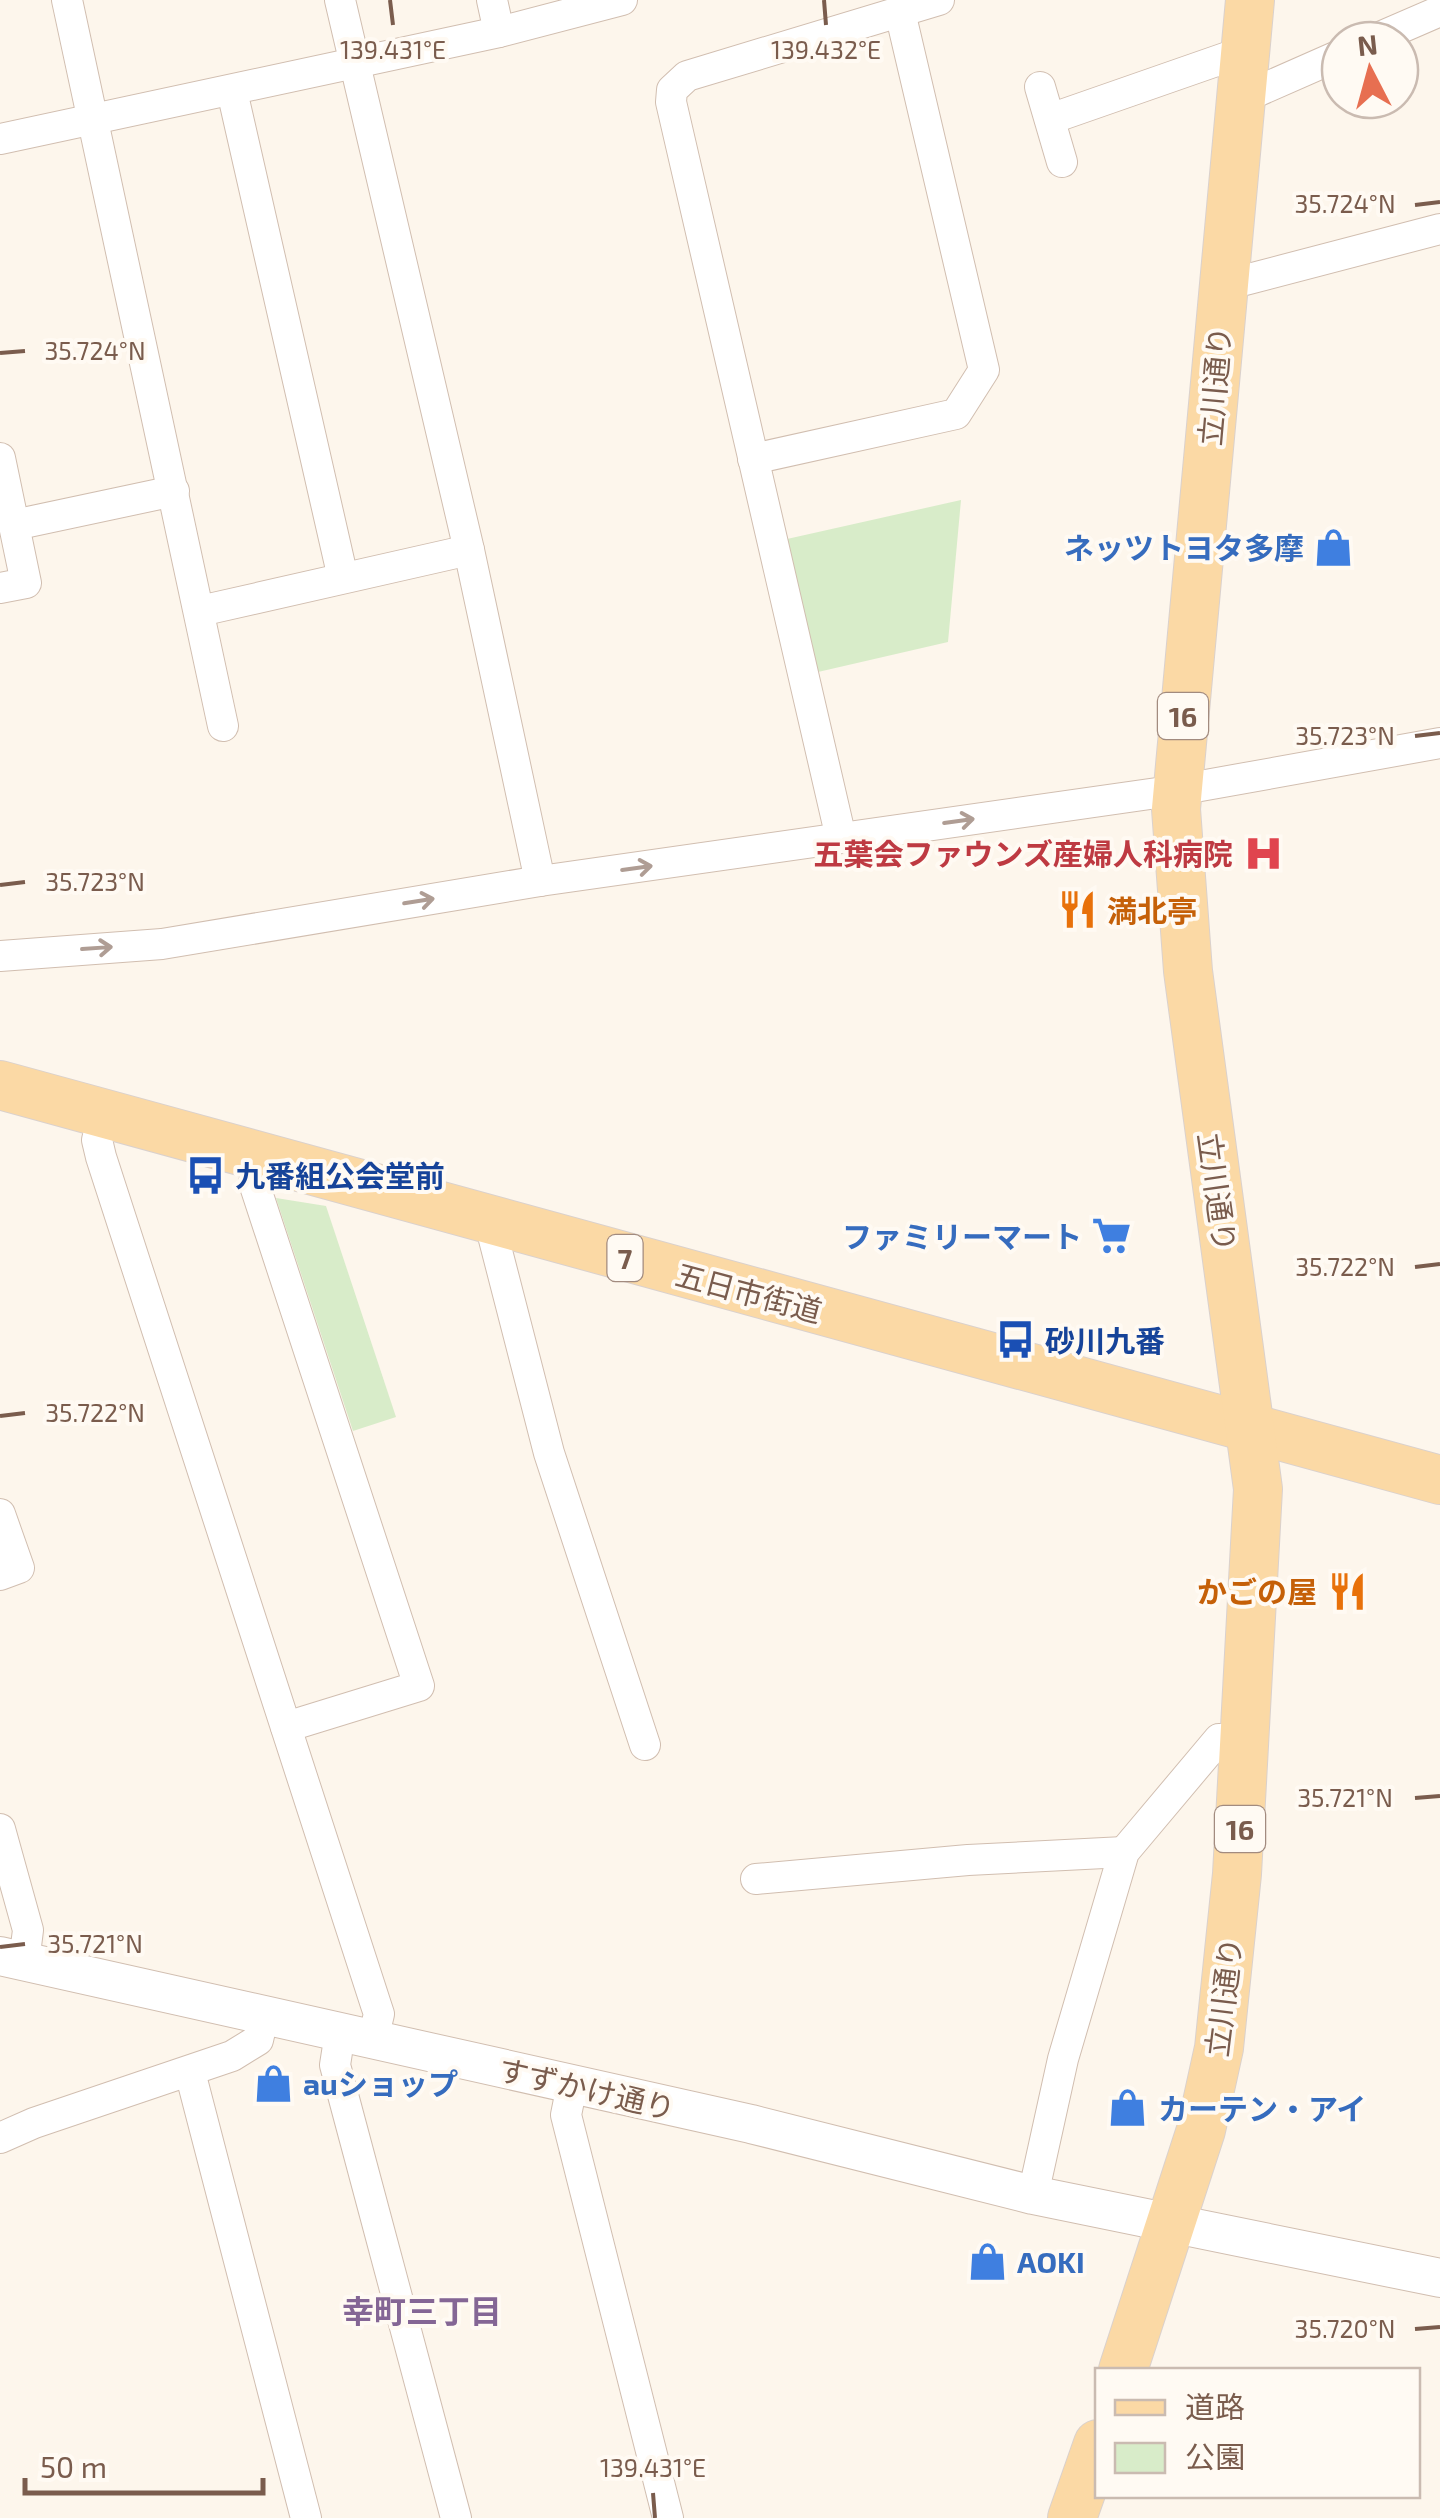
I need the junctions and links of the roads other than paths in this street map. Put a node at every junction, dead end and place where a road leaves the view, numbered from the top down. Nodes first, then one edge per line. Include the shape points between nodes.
1 (67, 0) edge
2 (340, 0) edge
3 (492, 0) edge
4 (622, 0) edge
5 (939, 0) edge
6 (900, 12) junction
7 (1252, 15) edge
8 (499, 32) junction
9 (354, 64) junction
10 (1320, 64) edge
11 (1040, 87) dead end
12 (232, 90) junction
13 (1240, 99) junction
14 (1050, 119) junction
15 (92, 122) junction
16 (0, 139) edge
17 (1062, 162) dead end
18 (1440, 229) edge
19 (1225, 280) junction
20 (0, 458) edge
21 (753, 459) junction
22 (174, 491) junction
23 (14, 524) junction
24 (469, 550) junction
25 (344, 578) junction
26 (0, 588) edge
27 (200, 611) junction
28 (223, 726) dead end
29 (1440, 743) edge
30 (1178, 790) junction
31 (841, 838) junction
32 (540, 882) junction
33 (0, 956) edge
34 (0, 1085) edge
35 (104, 1114) junction
36 (260, 1155) junction
37 (489, 1220) junction
38 (1251, 1430) junction
39 (1440, 1480) edge
40 (0, 1514) edge
41 (0, 1575) edge
42 (286, 1727) junction
43 (1246, 1740) junction
44 (646, 1745) dead end
45 (0, 1829) edge
46 (1124, 1852) junction
47 (756, 1879) dead end
48 (12, 1959) edge
49 (263, 2018) junction
50 (356, 2036) junction
51 (190, 2072) junction
52 (572, 2085) junction
53 (0, 2138) edge
54 (1033, 2196) junction
55 (1173, 2221) junction
56 (1440, 2278) edge
57 (1124, 2368) edge
58 (1095, 2453) edge
59 (306, 2518) edge
60 (456, 2518) edge
61 (668, 2518) edge
62 (1072, 2518) edge

1 - 15 street
2 - 9 street
3 - 8 street
4 - 8 street
5 - 6 street
6 - 21 street via 686,76 672,90
6 - 21 street via 984,370 956,414
7 - 13 main road, 立川通り / 16
7 - 14 street
8 - 9 street
9 - 12 street
9 - 24 street
10 - 13 street
11 - 14 street
12 - 15 street
12 - 25 street
13 - 19 main road, 立川通り / 16
14 - 17 street
15 - 16 street
15 - 22 street
18 - 19 street
19 - 30 main road, 立川通り / 16
20 - 23 street
21 - 31 street
22 - 23 street
22 - 27 street
23 - 26 street via 26,583
24 - 25 street
24 - 32 street
25 - 27 street
27 - 28 street
29 - 30 street
31 -> 30 street
30 - 38 main road, 立川通り / 16 via 1188,971
32 -> 31 street
33 -> 32 street via 162,944
34 - 35 main road, 五日市街道 / 7
35 - 36 main road, 五日市街道 / 7
35 - 42 street via 96,1140 101,1157
36 - 37 main road, 五日市街道 / 7
36 - 42 street via 254,1183 419,1686
37 - 38 main road, 五日市街道 / 7
37 - 44 street via 549,1453
38 - 39 main road, 五日市街道 / 7
38 - 43 main road, 立川通り / 16 via 1258,1489
40 - 41 street via 19,1568
42 - 50 street via 379,2014
43 - 46 street via 1219,1739
43 - 55 main road, 立川通り / 16 via 1219,2048
45 - 48 street via 28,1930
46 - 47 street
46 - 54 street via 1064,2059
48 - 49 street, すずかけ通り
49 - 50 street, すずかけ通り
49 - 51 street via 258,2040
50 - 52 street, すずかけ通り
50 - 60 street via 336,2065
51 - 53 street
51 - 59 street
52 - 54 street, すずかけ通り
52 - 61 street via 566,2115
54 - 55 street, すずかけ通り
55 - 56 street, すずかけ通り
55 - 57 main road, 立川通り / 16
58 - 62 main road

